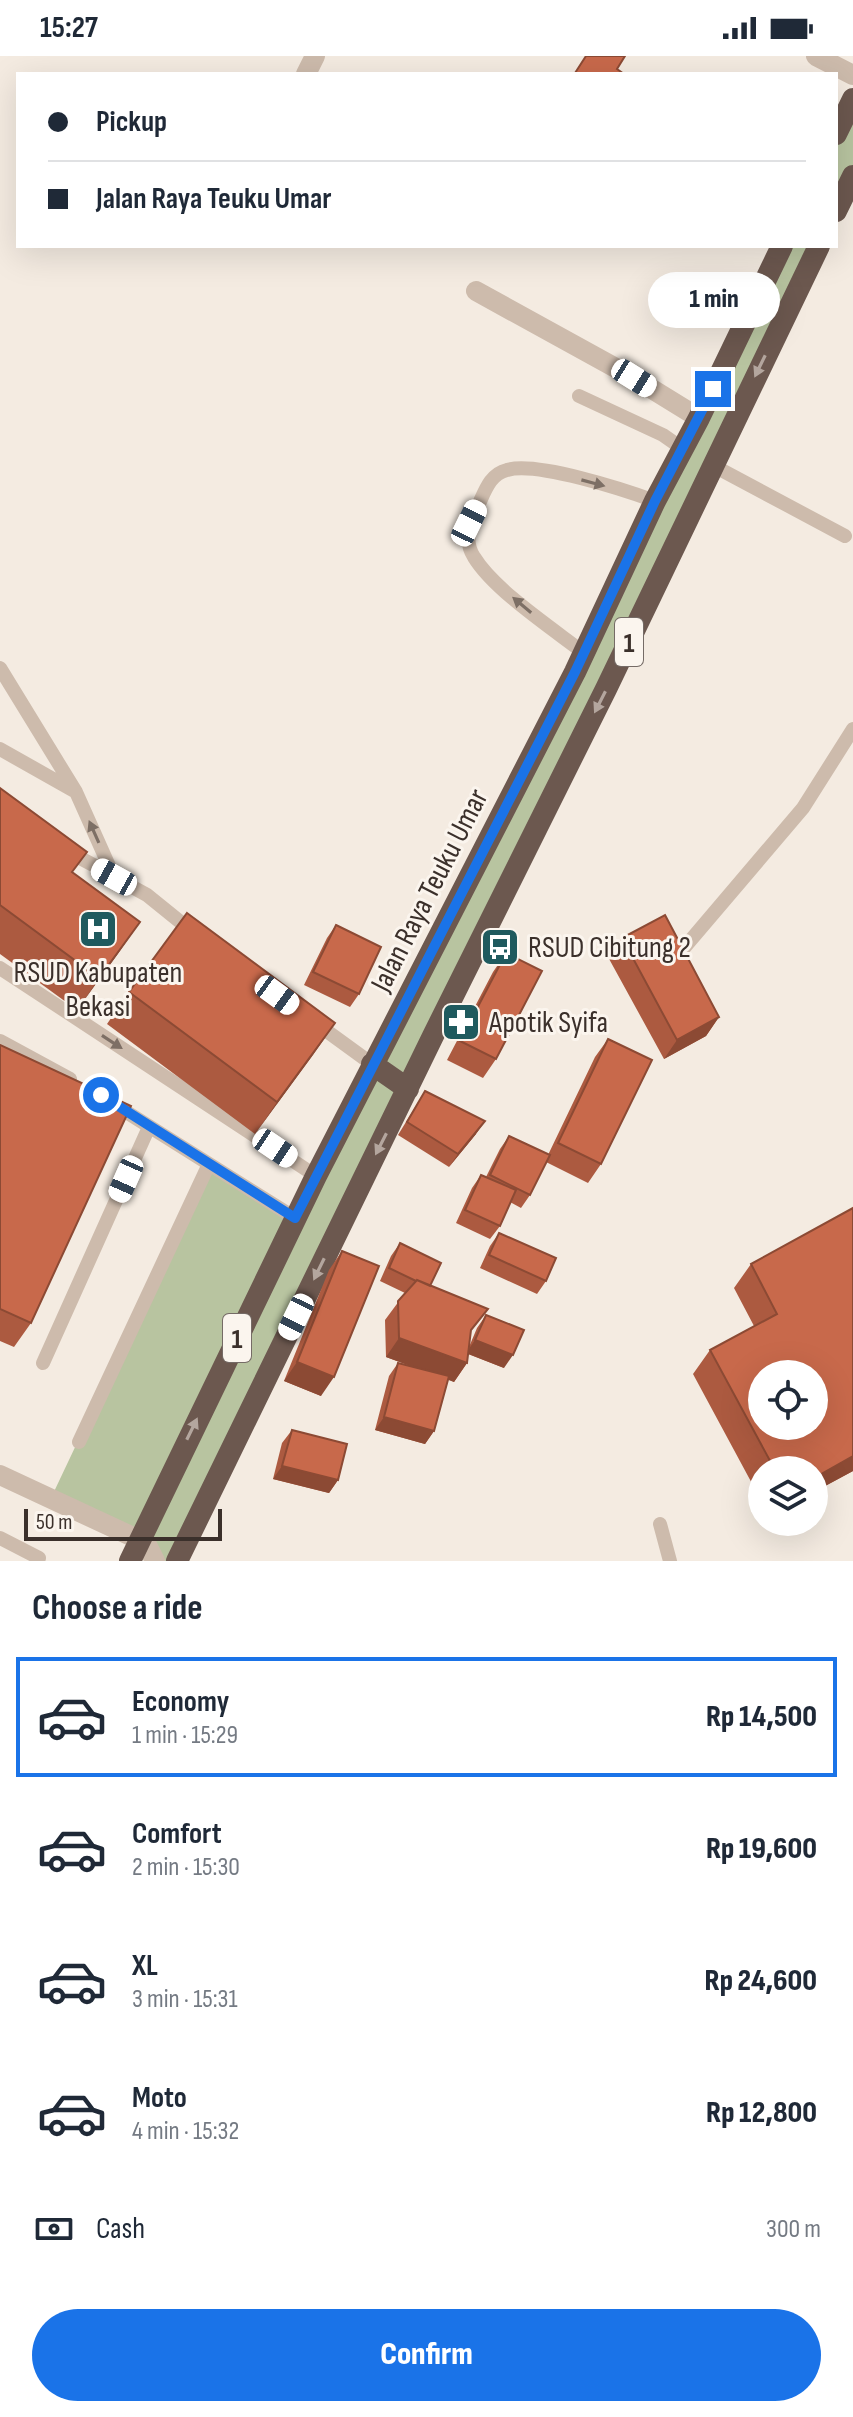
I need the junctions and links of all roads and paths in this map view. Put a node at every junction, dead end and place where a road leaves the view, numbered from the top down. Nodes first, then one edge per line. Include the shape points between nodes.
1 (816, 56) edge
2 (853, 75) edge
3 (853, 99) edge
4 (838, 130) edge
5 (853, 176) edge
6 (838, 207) edge
7 (781, 248) edge
8 (818, 248) edge
9 (476, 291) dead end
10 (579, 396) dead end
11 (699, 418) junction
12 (683, 449) junction
13 (712, 465) junction
14 (655, 501) junction
15 (845, 536) dead end
16 (584, 653) junction
17 (0, 668) edge
18 (614, 673) junction
19 (853, 729) edge
20 (0, 749) edge
21 (76, 792) junction
22 (51, 842) edge
23 (114, 877) junction
24 (208, 944) edge
25 (678, 955) edge
26 (0, 968) edge
27 (296, 1009) edge
28 (0, 1041) edge
29 (372, 1064) junction
30 (408, 1089) junction
31 (149, 1127) junction
32 (209, 1164) junction
33 (316, 1176) junction
34 (295, 1218) junction
35 (43, 1363) dead end
36 (79, 1442) dead end
37 (0, 1475) edge
38 (660, 1524) dead end
39 (0, 1538) edge
40 (140, 1540) junction
41 (41, 1560) edge
42 (130, 1561) edge
43 (155, 1561) edge
44 (177, 1561) edge
45 (670, 1561) edge

1 - 2 street
3 - 4 highway
5 - 6 highway
7 - 11 highway, Jalan Raya Teuku Umar / 1
8 -> 13 highway, 1
9 - 11 street
10 - 12 lane
11 - 12 highway, Jalan Raya Teuku Umar / 1
12 - 14 highway, Jalan Raya Teuku Umar / 1
13 - 15 lane
13 - 18 highway, 1
14 - 16 highway, Jalan Raya Teuku Umar / 1
16 -> 14 lane via 488,574 473,556 469,523 491,480 505,470 547,471
16 - 18 highway
16 - 29 highway, Jalan Raya Teuku Umar / 1
17 - 21 lane
18 -> 30 highway, 1
19 - 25 lane via 803,808
20 - 21 lane
23 -> 21 lane
22 - 23 lane
23 - 24 lane via 147,895
26 -> 33 lane
27 - 29 lane
28 - 31 lane
29 - 30 highway
29 - 33 highway, Jalan Raya Teuku Umar / 1
30 -> 44 highway, 1
31 - 32 lane
31 - 35 lane
32 - 34 lane
32 - 36 lane
33 - 34 highway, Jalan Raya Teuku Umar / 1
40 -> 34 highway, Jalan Raya Teuku Umar / 1
37 - 40 street
38 - 45 lane
39 - 41 lane
40 - 42 highway, Jalan Raya Teuku Umar / 1
40 - 43 street

